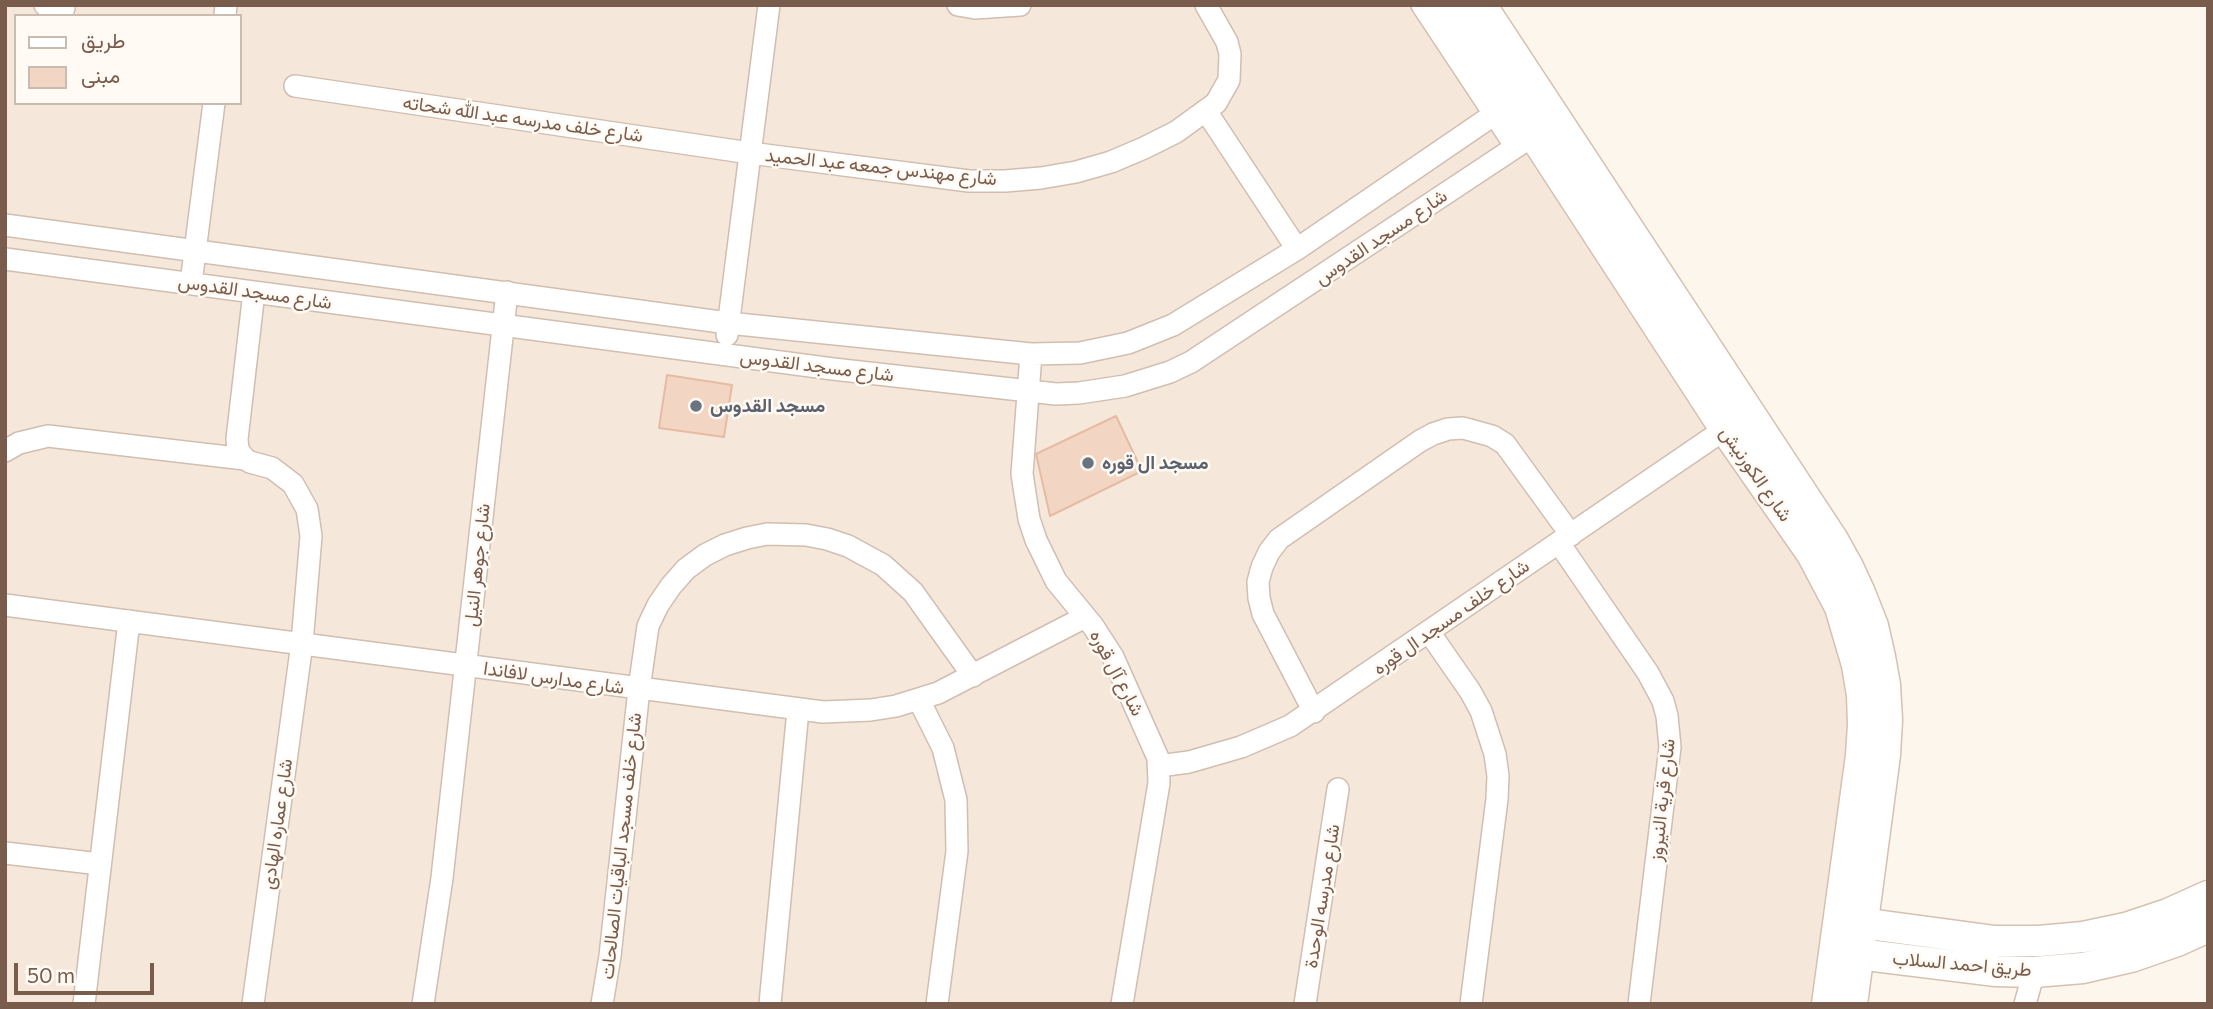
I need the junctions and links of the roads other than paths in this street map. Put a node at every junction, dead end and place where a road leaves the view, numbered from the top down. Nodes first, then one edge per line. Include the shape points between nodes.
1 (769, 5) edge
2 (958, 5) edge
3 (1020, 5) edge
4 (1206, 5) edge
5 (1422, 5) edge
6 (1449, 5) edge
7 (1481, 5) edge
8 (295, 86) dead end
9 (1513, 101) junction
10 (214, 105) edge
11 (1206, 111) junction
12 (1535, 134) junction
13 (750, 153) junction
14 (5, 225) edge
15 (1297, 249) junction
16 (195, 250) junction
17 (5, 259) edge
18 (191, 284) junction
19 (254, 292) junction
20 (507, 292) junction
21 (728, 323) junction
22 (503, 325) junction
23 (724, 354) junction
24 (1031, 354) junction
25 (1027, 390) junction
26 (1725, 429) junction
27 (5, 451) edge
28 (245, 459) junction
29 (1565, 539) junction
30 (5, 605) edge
31 (1084, 617) junction
32 (129, 621) junction
33 (1429, 632) junction
34 (302, 643) junction
35 (466, 666) junction
36 (973, 676) junction
37 (639, 689) junction
38 (919, 700) junction
39 (798, 710) junction
40 (1314, 712) junction
41 (1159, 766) junction
42 (1338, 789) dead end
43 (5, 853) edge
44 (100, 864) junction
45 (2208, 896) edge
46 (1851, 922) junction
47 (2208, 927) edge
48 (1847, 952) junction
49 (2034, 972) junction
50 (85, 1004) edge
51 (253, 1004) edge
52 (423, 1004) edge
53 (603, 1004) edge
54 (769, 1004) edge
55 (937, 1004) edge
56 (1122, 1004) edge
57 (1305, 1004) edge
58 (1471, 1004) edge
59 (1639, 1004) edge
60 (1827, 1004) edge
61 (1852, 1004) edge
62 (2025, 1004) edge

1 - 13 street
2 - 3 street
4 - 11 street, شارع مهندس جمعه عبد الحميد via 1227,41 1231,67 1224,92
5 - 9 street
6 - 9 street, شارع الكورنيش
7 - 9 street, شارع الكورنيش
8 - 13 street, شارع خلف مدرسه عبد الله شحاته
9 - 12 street, شارع الكورنيش
9 - 15 street, شارع مسجد القدوس
10 - 16 street
11 - 13 street, شارع مهندس جمعه عبد الحميد via 1133,153 1041,178 969,180
11 - 15 street
12 - 25 street, شارع مسجد القدوس via 1191,362 1148,380 1102,391 1056,394
12 - 26 street, شارع الكورنيش
12 - 46 street, شارع الكورنيش via 1833,540 1860,593 1880,657 1887,720 1885,755
13 - 21 street
14 - 16 street, شارع مسجد القدوس
15 - 24 street, شارع مسجد القدوس via 1151,335 1104,350
16 - 18 street
16 - 20 street, شارع مسجد القدوس
17 - 18 street, شارع مسجد القدوس
18 - 19 street, شارع مسجد القدوس
19 - 22 street, شارع مسجد القدوس
19 - 28 street via 237,439
20 - 21 street, شارع مسجد القدوس
20 - 22 street, شارع جوهر النيل
21 - 23 street
21 - 24 street, شارع مسجد القدوس
22 - 23 street, شارع مسجد القدوس
22 - 35 street, شارع جوهر النيل
23 - 25 street, شارع مسجد القدوس
24 - 25 street, شارع آل قوره
25 - 31 street, شارع آل قوره via 1021,474 1029,519 1051,571
26 - 29 street, شارع خلف مسجد ال قوره
26 - 46 street, شارع الكورنيش via 1827,580 1857,665 1863,725
27 - 28 street, شارع عماره الهادى via 48,436
28 - 34 street, شارع عماره الهادى via 284,475 307,509 311,536
29 - 33 street, شارع خلف مسجد ال قوره
29 - 40 street, شارع قرية النيروز via 1505,444 1492,436 1478,430 1448,429 1398,456 1279,539 1262,566 1258,582 1263,614
29 - 59 street, شارع قرية النيروز via 1653,680 1670,731
30 - 32 street, شارع مدارس لافاندا
31 - 36 street, شارع مدارس لافاندا
31 - 41 street, شارع آل قوره via 1113,657
32 - 34 street, شارع مدارس لافاندا
32 - 44 street
33 - 40 street, شارع خلف مسجد ال قوره
33 - 58 street via 1480,711 1498,776
34 - 35 street, شارع مدارس لافاندا
34 - 51 street, شارع عماره الهادى
35 - 37 street, شارع مدارس لافاندا
35 - 52 street, شارع جوهر النيل
36 - 37 street, شارع خلف مسجد الباقيات الصالحات via 913,593 883,565 827,539 786,533 725,545 686,569 657,605 648,626
36 - 38 street, شارع مدارس لافاندا
37 - 39 street, شارع مدارس لافاندا
37 - 53 street, شارع خلف مسجد الباقيات الصالحات
38 - 39 street, شارع مدارس لافاندا via 872,710
38 - 55 street via 947,760 958,825
39 - 54 street
40 - 41 street, شارع خلف مسجد ال قوره via 1241,747
41 - 56 street, شارع آل قوره
42 - 57 street, شارع مدرسه الوحدة
43 - 44 street
44 - 50 street
45 - 46 street, طريق احمد السلاب via 2126,928 2039,941
46 - 48 street, شارع الكورنيش
47 - 49 street, طريق احمد السلاب via 2131,957 2083,968
48 - 49 street, طريق احمد السلاب
48 - 60 street, شارع الكورنيش
48 - 61 street, شارع الكورنيش
49 - 62 street

